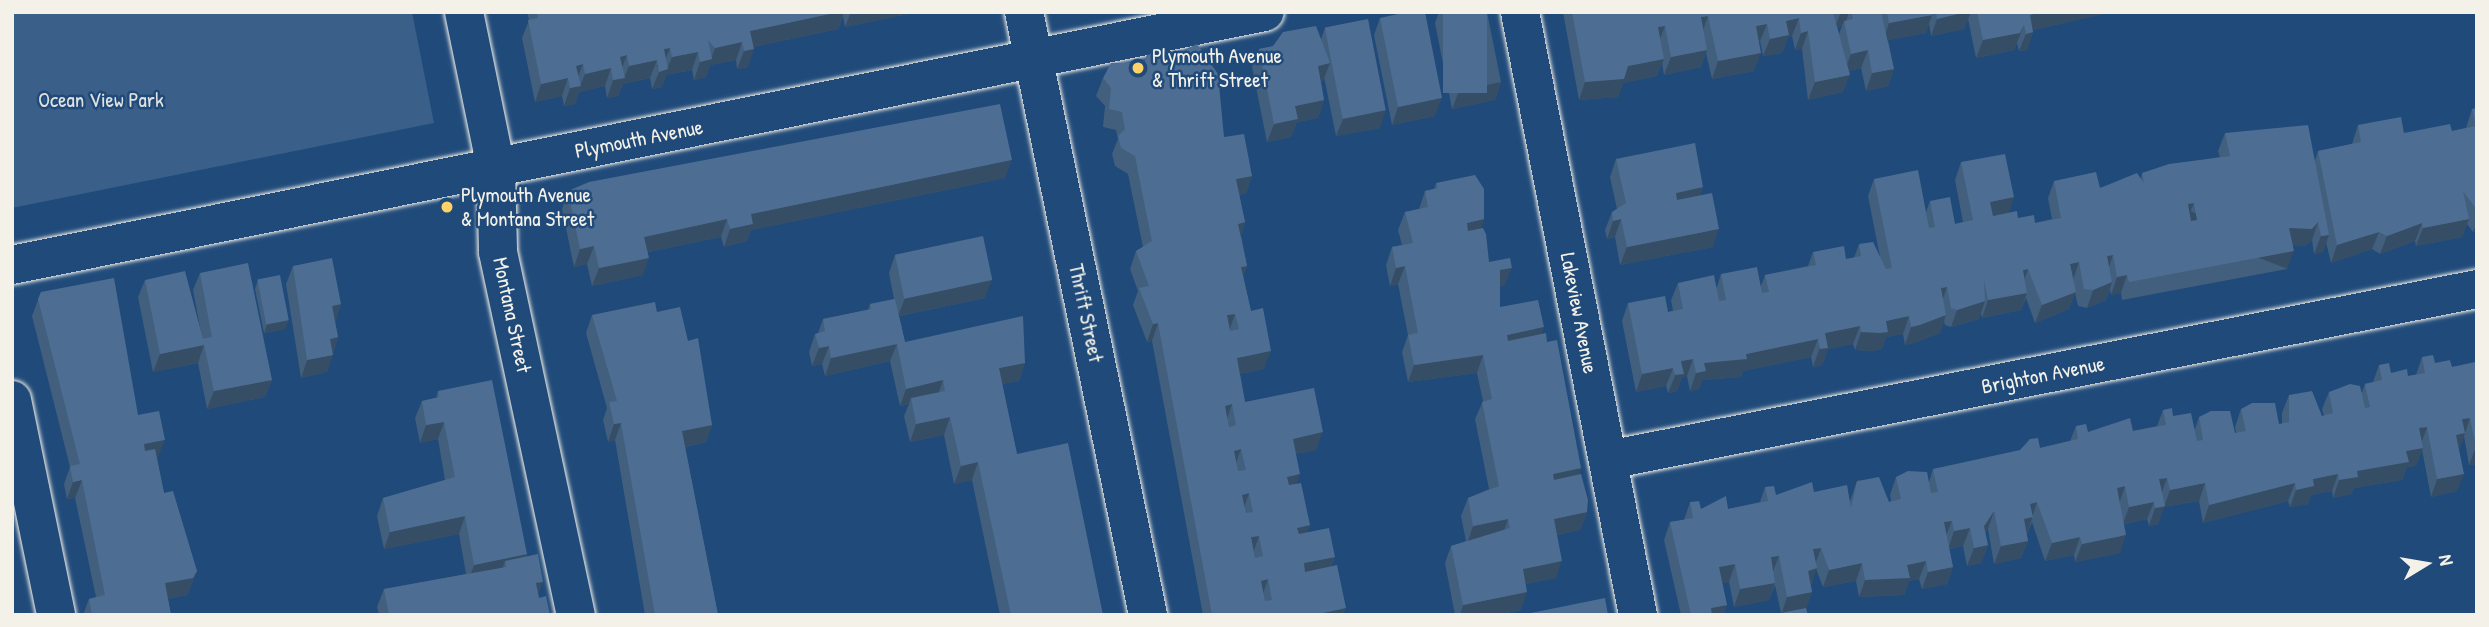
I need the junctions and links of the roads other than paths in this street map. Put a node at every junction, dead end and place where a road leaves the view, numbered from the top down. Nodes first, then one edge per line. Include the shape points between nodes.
1 (464, 12) edge
2 (1024, 12) edge
3 (1265, 12) edge
4 (1520, 12) edge
5 (1033, 59) junction
6 (496, 168) junction
7 (12, 265) edge
8 (2477, 289) edge
9 (12, 400) edge
10 (1608, 460) junction
11 (56, 615) edge
12 (576, 615) edge
13 (1148, 615) edge
14 (1639, 615) edge

1 - 6 street, Montana Street
2 - 5 street, Thrift Street
3 - 5 street, Plymouth Avenue
4 - 10 street, Lakeview Avenue
5 - 6 street, Plymouth Avenue
5 - 13 street, Thrift Street
6 - 7 street, Plymouth Avenue
6 - 12 street, Montana Street via 498,253
8 - 10 street, Brighton Avenue
9 - 11 street
10 - 14 street, Lakeview Avenue

